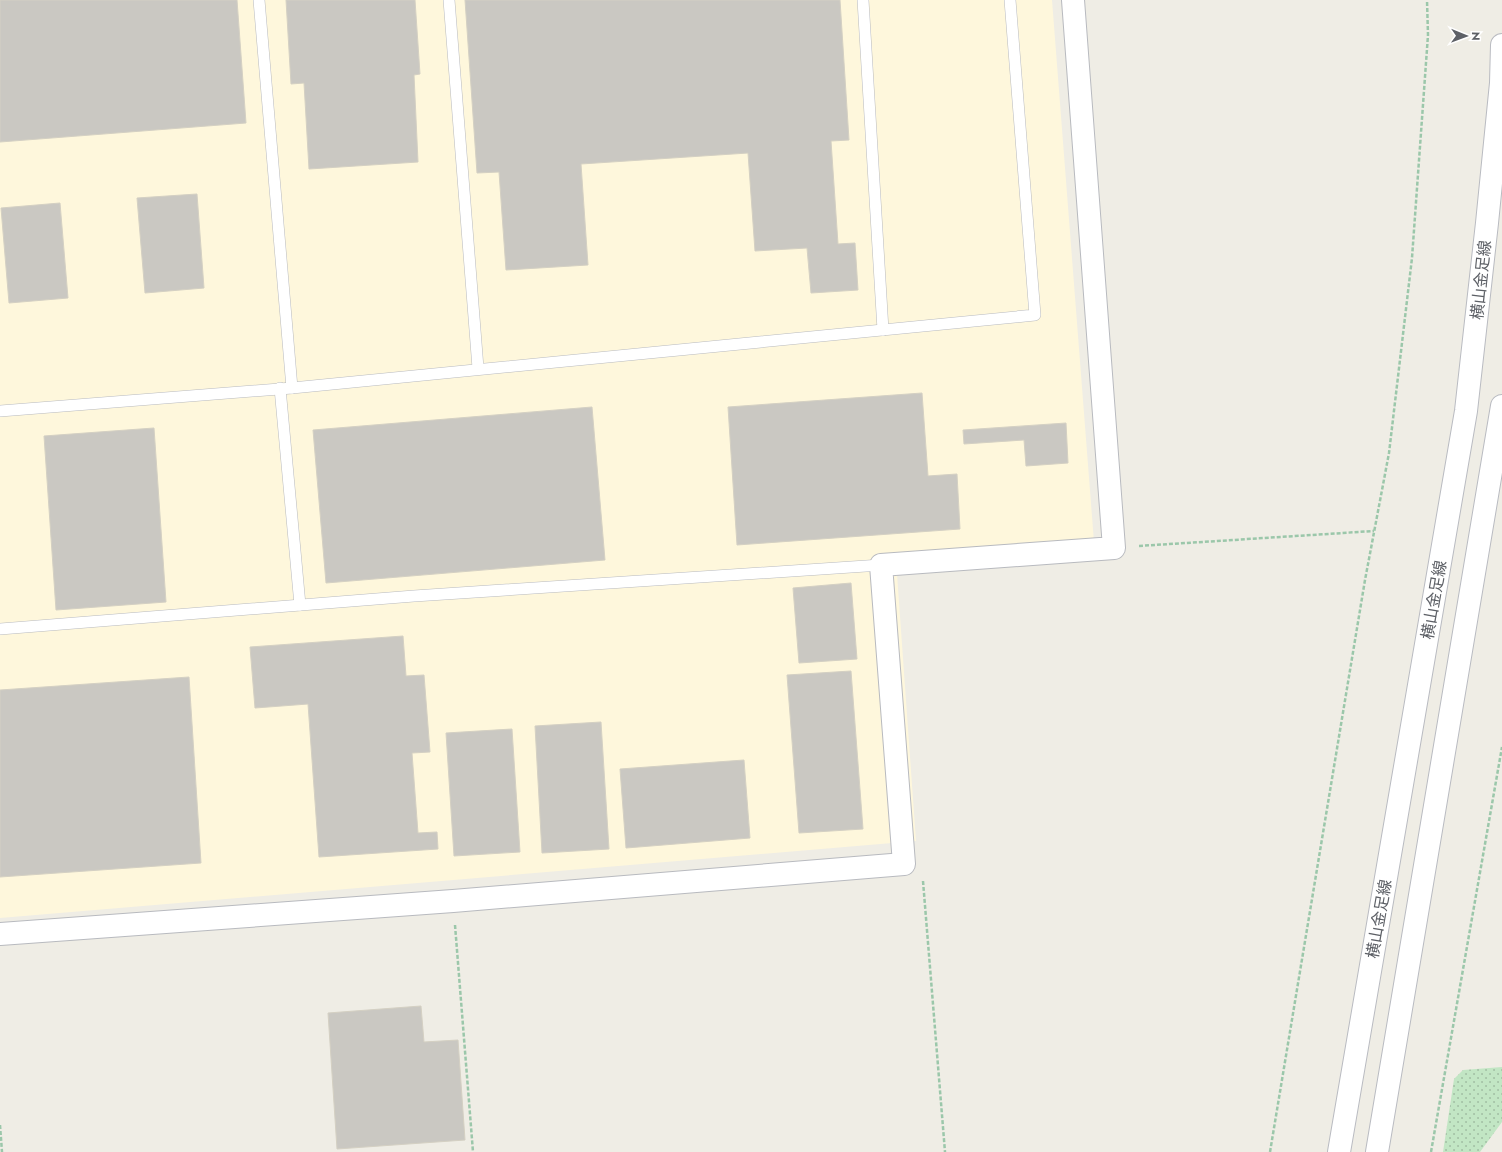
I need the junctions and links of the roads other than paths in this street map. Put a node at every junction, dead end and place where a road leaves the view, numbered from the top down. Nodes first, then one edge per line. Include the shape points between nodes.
1 (260, 0) edge
2 (449, 0) edge
3 (863, 0) edge
4 (1010, 0) edge
5 (1073, 0) edge
6 (1502, 45) edge
7 (883, 330) junction
8 (478, 368) junction
9 (280, 388) junction
10 (292, 388) junction
11 (1502, 406) edge
12 (0, 411) edge
13 (881, 565) junction
14 (300, 605) junction
15 (0, 629) edge
16 (0, 934) edge
17 (1339, 1152) edge
18 (1377, 1152) edge

1 - 10 lane
2 - 8 lane
3 - 7 lane
4 - 7 lane via 1035,316
5 - 13 street via 1114,548
6 - 17 street, 横山金足線 via 1501,83 1466,411
7 - 8 lane
8 - 10 lane
9 - 10 lane
9 - 12 lane
9 - 14 lane
11 - 18 street
13 - 14 lane
13 - 16 street via 904,864 453,901
14 - 15 lane

